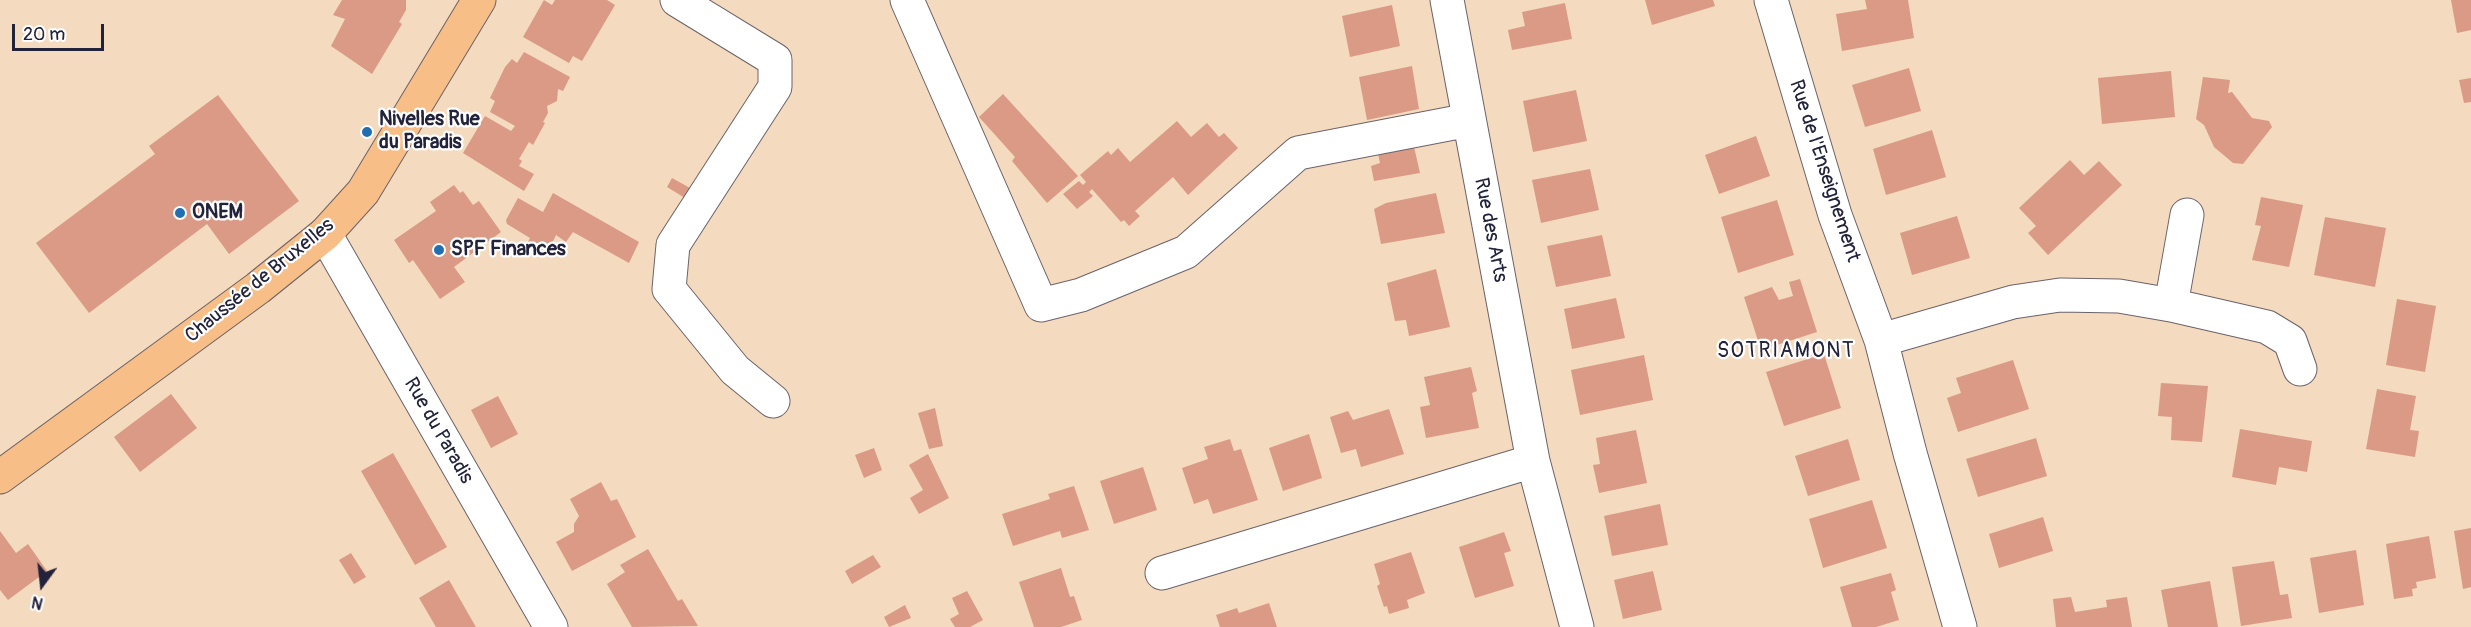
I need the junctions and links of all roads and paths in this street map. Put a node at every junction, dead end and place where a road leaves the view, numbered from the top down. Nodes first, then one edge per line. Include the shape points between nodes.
1 (479, 0) edge
2 (677, 0) edge
3 (907, 0) edge
4 (1447, 0) edge
5 (1771, 0) edge
6 (1469, 120) junction
7 (2187, 215) dead end
8 (325, 234) junction
9 (2171, 305) junction
10 (1881, 340) junction
11 (2300, 369) dead end
12 (773, 401) dead end
13 (1533, 461) junction
14 (0, 477) edge
15 (1162, 573) dead end
16 (551, 627) edge
17 (1578, 627) edge
18 (1960, 627) edge

1 - 8 main road, Chaussée de Bruxelles via 363,192
2 - 12 street via 774,60 775,87 673,245 669,289 735,370
3 - 6 street via 1041,305 1082,296 1186,252 1298,153
4 - 6 street, Rue des Arts
5 - 10 street, Rue de l'Enseignement via 1835,215
6 - 13 street, Rue des Arts
7 - 9 street
8 - 14 main road, Chaussée de Bruxelles via 258,288
8 - 16 street, Rue du Paradis
9 - 10 street via 2119,296 2060,295 2013,302
9 - 11 street via 2267,327 2290,341
10 - 18 street, Rue de l'Enseignement
13 - 15 street
13 - 17 street, Rue des Arts

